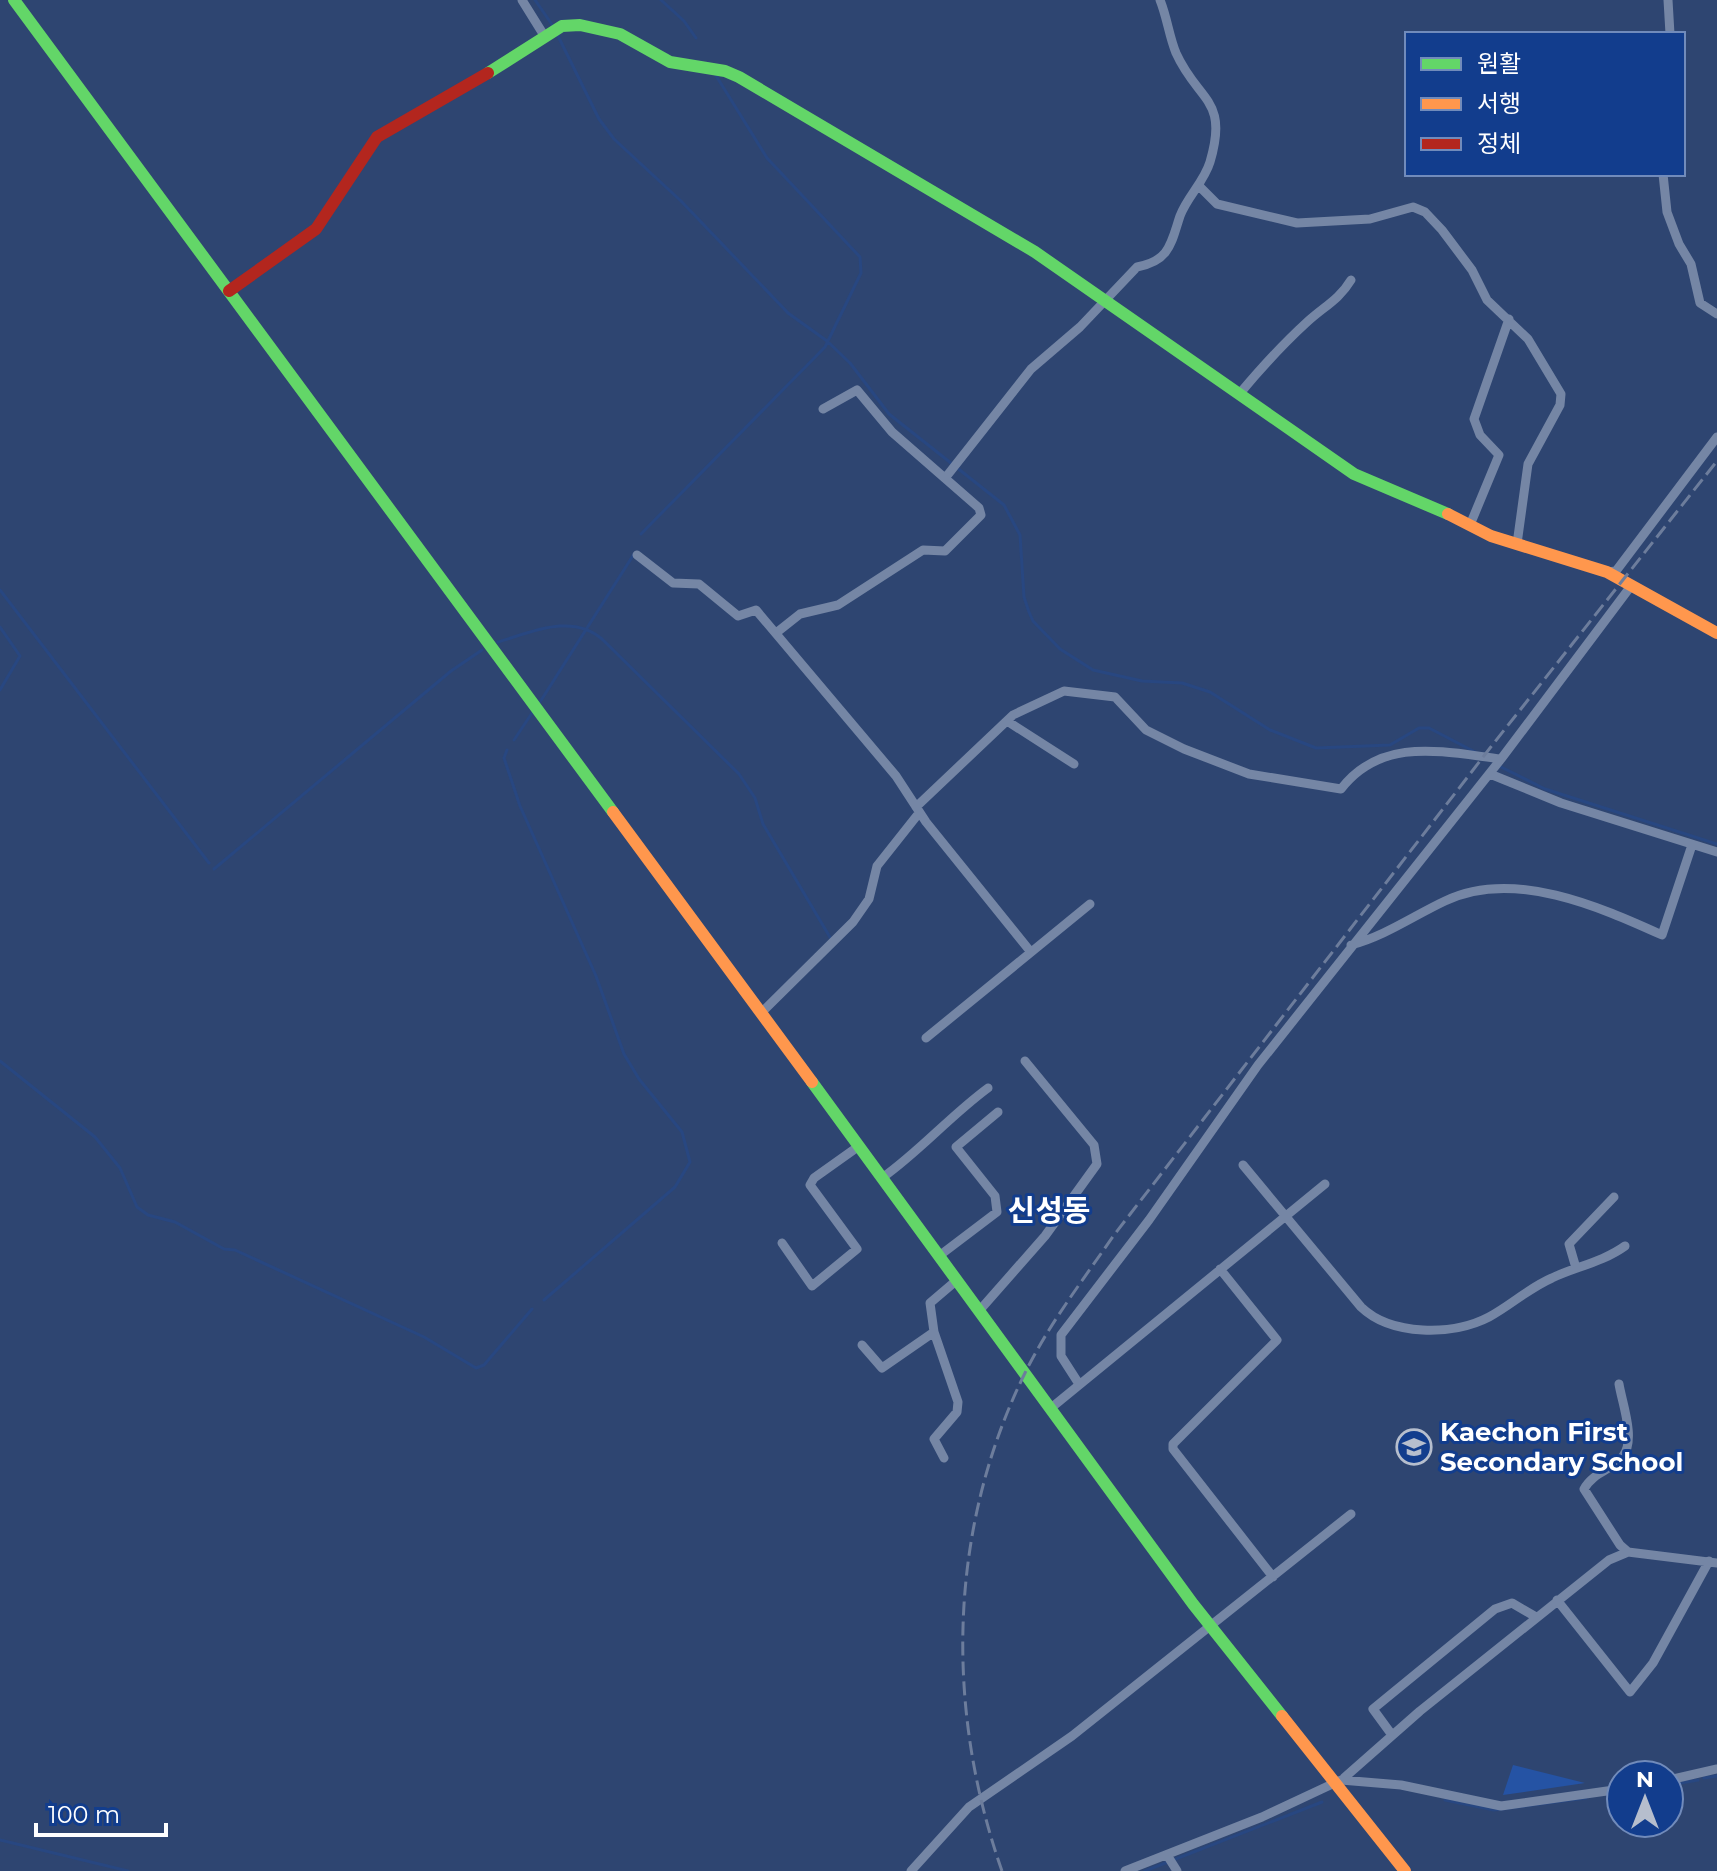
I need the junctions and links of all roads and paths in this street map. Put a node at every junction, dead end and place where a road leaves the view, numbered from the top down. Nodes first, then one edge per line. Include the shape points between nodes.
1 (14, 0) edge
2 (522, 0) edge
3 (1160, 0) edge
4 (1668, 0) edge
5 (1670, 32) edge
6 (545, 37) junction
7 (1663, 176) edge
8 (1199, 186) junction
9 (1351, 280) dead end
10 (229, 291) junction
11 (1104, 299) junction
12 (1717, 314) edge
13 (1509, 319) junction
14 (1241, 392) junction
15 (823, 409) dead end
16 (1717, 437) edge
17 (946, 477) junction
18 (1470, 525) junction
19 (1517, 544) junction
20 (637, 555) dead end
21 (1607, 572) junction
22 (1631, 586) junction
23 (776, 633) junction
24 (1717, 633) edge
25 (1007, 721) junction
26 (1501, 759) junction
27 (1074, 764) dead end
28 (1490, 774) junction
29 (918, 810) junction
30 (1692, 845) junction
31 (1717, 852) edge
32 (1090, 904) dead end
33 (1351, 945) junction
34 (1030, 951) junction
35 (761, 1013) junction
36 (926, 1038) dead end
37 (1025, 1061) dead end
38 (988, 1088) dead end
39 (998, 1112) dead end
40 (859, 1146) junction
41 (1243, 1165) dead end
42 (882, 1178) junction
43 (1325, 1184) dead end
44 (1614, 1197) dead end
45 (1285, 1216) junction
46 (782, 1243) dead end
47 (1625, 1246) dead end
48 (939, 1256) junction
49 (1576, 1268) junction
50 (1220, 1269) junction
51 (957, 1280) junction
52 (979, 1311) junction
53 (934, 1332) junction
54 (862, 1345) dead end
55 (1079, 1384) junction
56 (1619, 1384) dead end
57 (1051, 1408) junction
58 (944, 1458) dead end
59 (1351, 1514) dead end
60 (1628, 1552) junction
61 (1713, 1562) edge
62 (1273, 1577) junction
63 (1557, 1600) junction
64 (1536, 1617) junction
65 (1210, 1627) junction
66 (1392, 1735) junction
67 (1717, 1769) edge
68 (1685, 1776) edge
69 (1336, 1782) junction
70 (1605, 1791) edge
71 (1171, 1863) edge
72 (911, 1871) edge
73 (1125, 1871) edge
74 (1405, 1871) edge

1 - 10 main road
2 - 6 street
3 - 8 street via 1178,56 1212,105 1217,122
4 - 5 street
6 - 10 main road via 377,137 316,229
6 - 11 main road via 562,26 580,25 627,36 670,62 739,77 1035,252
7 - 12 street via 1667,212 1691,264 1700,303
8 - 11 street via 1182,212 1171,247 1137,267
8 - 13 street via 1217,204 1297,223 1370,219 1420,208 1466,261 1487,300
9 - 14 street via 1340,298 1273,354
10 - 35 main road
11 - 14 main road
11 - 17 street via 1031,369
13 - 18 street via 1475,411 1480,435 1499,455
13 - 19 street via 1528,339 1562,400 1531,455
14 - 18 main road via 1354,474
15 - 17 street via 857,390 892,432
16 - 21 street via 1616,571
17 - 23 street via 981,512 953,546 939,553 923,550 838,605 800,614
18 - 19 main road
19 - 21 main road
20 - 23 street via 673,583 699,584 738,616 756,610
21 - 22 main road
22 - 24 main road
22 - 26 street
23 - 29 street via 896,776
25 - 26 street via 1064,691 1115,697 1146,730 1184,749 1249,774 1341,789 1361,767 1386,755 1434,751
25 - 27 street
25 - 29 street
26 - 28 street
28 - 30 street
28 - 33 street
29 - 34 street
29 - 35 street via 877,866 869,899 853,922
30 - 31 street
30 - 33 street via 1662,935 1565,895 1498,890 1447,900
32 - 34 street
33 - 55 street via 1061,1335 1061,1356
34 - 36 street
35 - 40 main road
37 - 52 street via 1094,1145 1097,1164 1045,1236
38 - 42 street
39 - 48 street via 956,1147 995,1196 997,1212
40 - 42 main road
40 - 46 street via 810,1185 857,1249 812,1286
41 - 45 street
42 - 48 main road
43 - 45 street
44 - 49 street via 1569,1244
45 - 49 street via 1361,1307 1399,1327 1431,1329 1485,1319
45 - 50 street
47 - 49 street
48 - 51 main road
50 - 55 street
50 - 62 street via 1277,1340 1173,1449
51 - 52 main road
51 - 53 street via 930,1303
52 - 57 main road
53 - 54 street via 882,1368
53 - 58 street via 958,1402 957,1412 934,1439
55 - 57 street
56 - 60 street via 1626,1448 1584,1489
57 - 65 main road
59 - 62 street
60 - 61 street
60 - 63 street via 1609,1560
61 - 63 street via 1630,1692
62 - 65 street
63 - 64 street
64 - 66 street
64 - 66 street via 1512,1603 1499,1605 1373,1709
65 - 69 main road
65 - 72 street via 1072,1736 969,1807
66 - 69 street via 1353,1773
67 - 68 street
69 - 70 street via 1401,1785 1501,1806
69 - 71 street
69 - 74 main road
71 - 73 street

